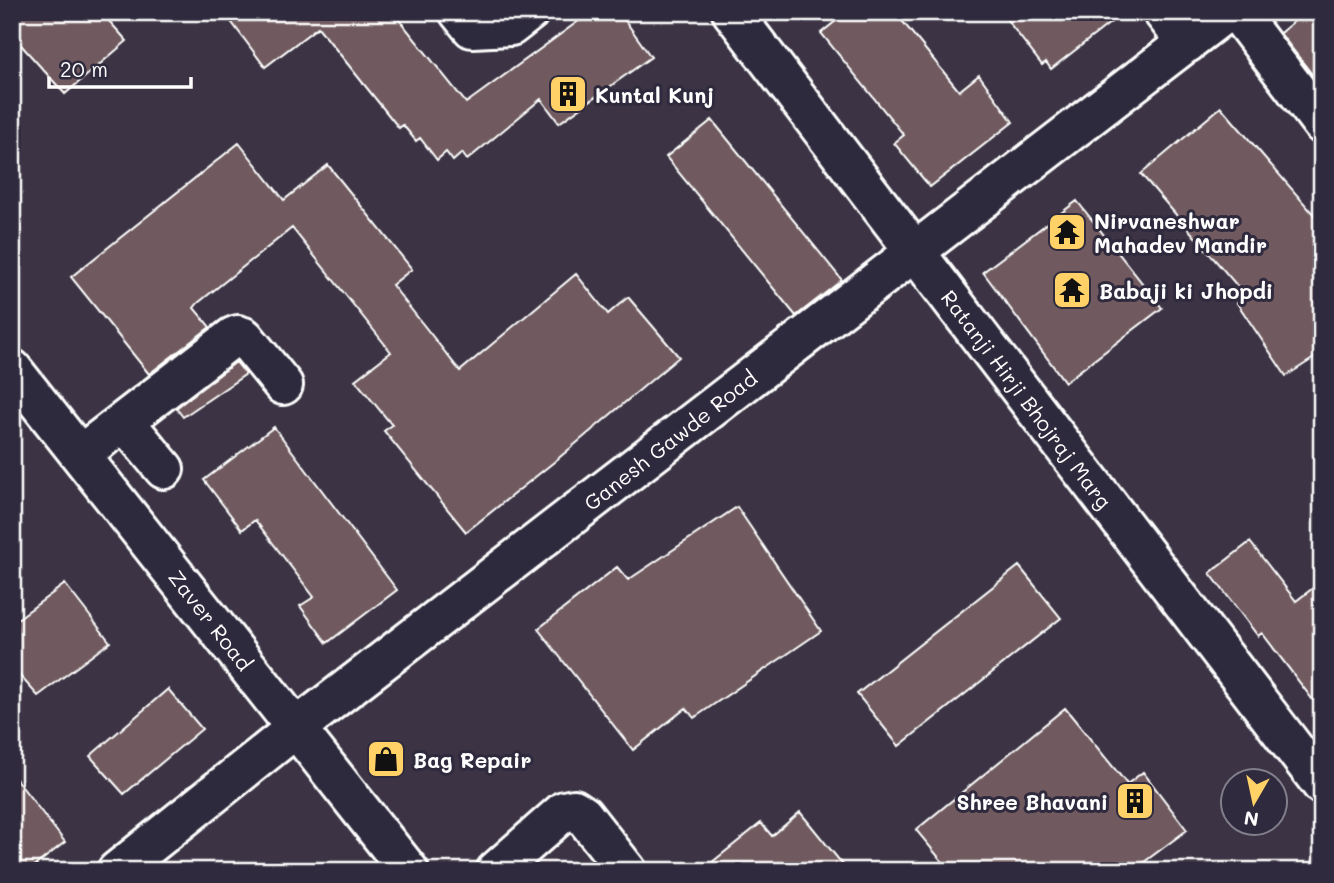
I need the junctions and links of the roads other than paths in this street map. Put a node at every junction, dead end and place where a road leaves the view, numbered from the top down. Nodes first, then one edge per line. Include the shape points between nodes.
1 (459, 12) edge
2 (529, 12) edge
3 (732, 12) edge
4 (1163, 12) edge
5 (1226, 12) edge
6 (1237, 12) edge
7 (1187, 43) junction
8 (1322, 124) edge
9 (915, 252) junction
10 (12, 369) edge
11 (284, 386) dead end
12 (124, 421) junction
13 (80, 455) junction
14 (164, 469) dead end
15 (296, 728) junction
16 (1322, 785) edge
17 (117, 871) edge
18 (409, 871) edge
19 (496, 871) edge
20 (627, 871) edge

1 - 2 street via 472,28 511,26
3 - 9 street, Ratanji Hirji Bhojraj Marg
4 - 7 street
5 - 7 street, Ganesh Gawde Road
6 - 8 street
7 - 9 street, Ganesh Gawde Road
9 - 15 street, Ganesh Gawde Road
9 - 16 street, Ratanji Hirji Bhojraj Marg
10 - 13 street, Zaver Road
11 - 12 street via 238,335
12 - 13 street
12 - 14 street
13 - 15 street, Zaver Road
15 - 17 street, Ganesh Gawde Road
15 - 18 street, Zaver Road
19 - 20 street via 564,811 574,809

